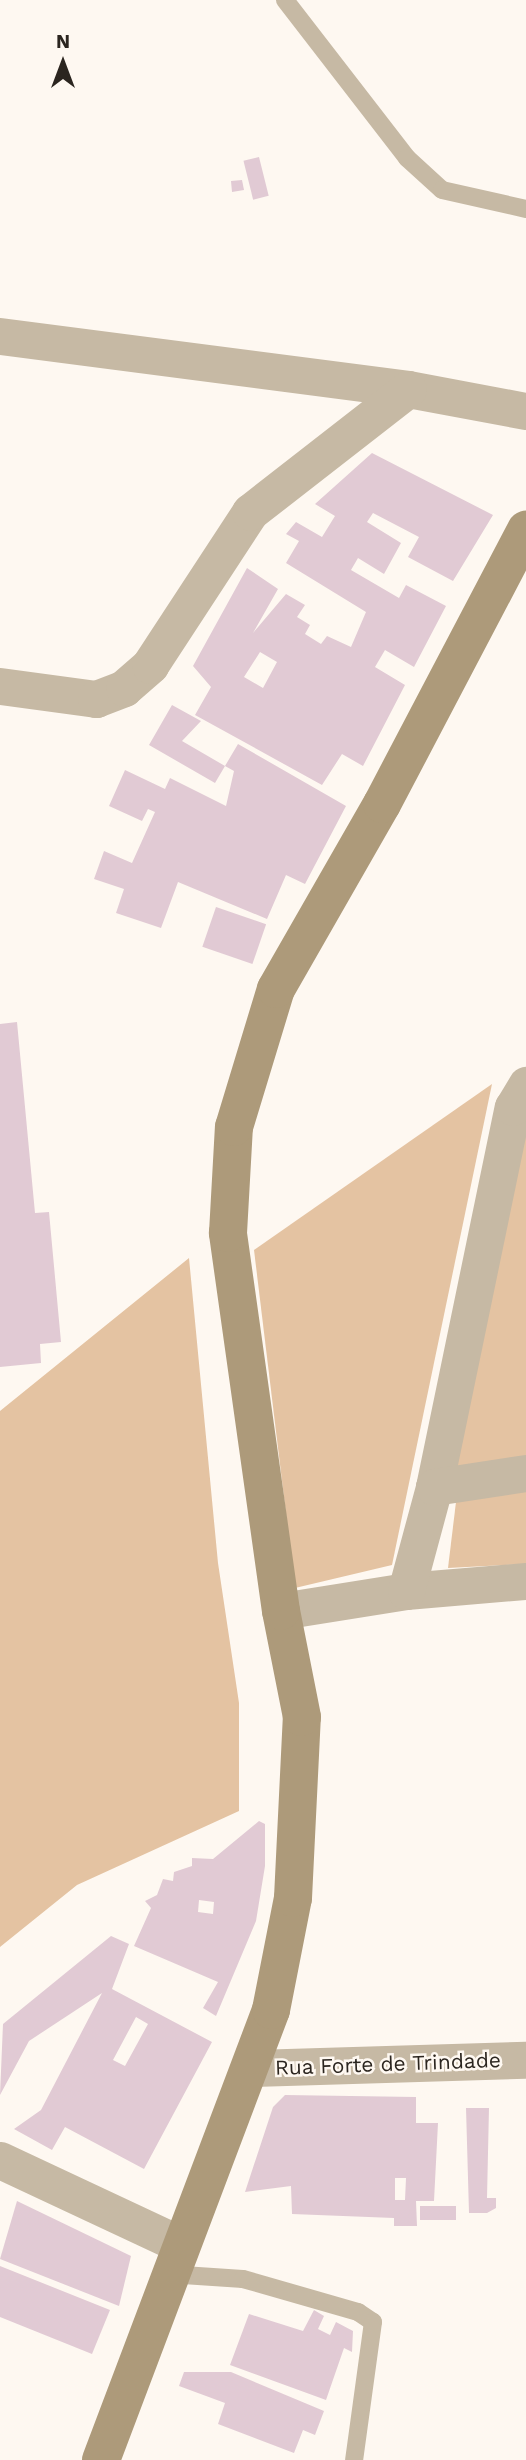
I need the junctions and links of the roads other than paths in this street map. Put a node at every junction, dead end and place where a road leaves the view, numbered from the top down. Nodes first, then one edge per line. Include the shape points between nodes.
1 (285, 0) edge
2 (526, 209) edge
3 (0, 336) edge
4 (408, 388) junction
5 (526, 411) edge
6 (526, 530) edge
7 (0, 686) edge
8 (526, 1086) edge
9 (526, 1473) edge
10 (434, 1486) junction
11 (526, 1581) edge
12 (406, 1591) junction
13 (281, 1611) junction
14 (526, 2060) edge
15 (250, 2068) junction
16 (0, 2160) edge
17 (174, 2259) junction
18 (101, 2460) edge
19 (354, 2460) edge

1 - 2 lane via 407,158 442,190
3 - 4 street
4 - 5 street
4 - 7 street via 250,512 150,665 124,688 96,699
6 - 13 main road via 382,804 275,989 234,1127 228,1233
8 - 10 street via 513,1107
9 - 10 street
10 - 12 street
11 - 12 street
12 - 13 street
13 - 15 main road via 302,1717 301,1818 271,2010
14 - 15 street, Rua Forte de Trindade
15 - 17 main road
16 - 17 street
17 - 18 main road
17 - 19 lane via 358,2312 373,2322

